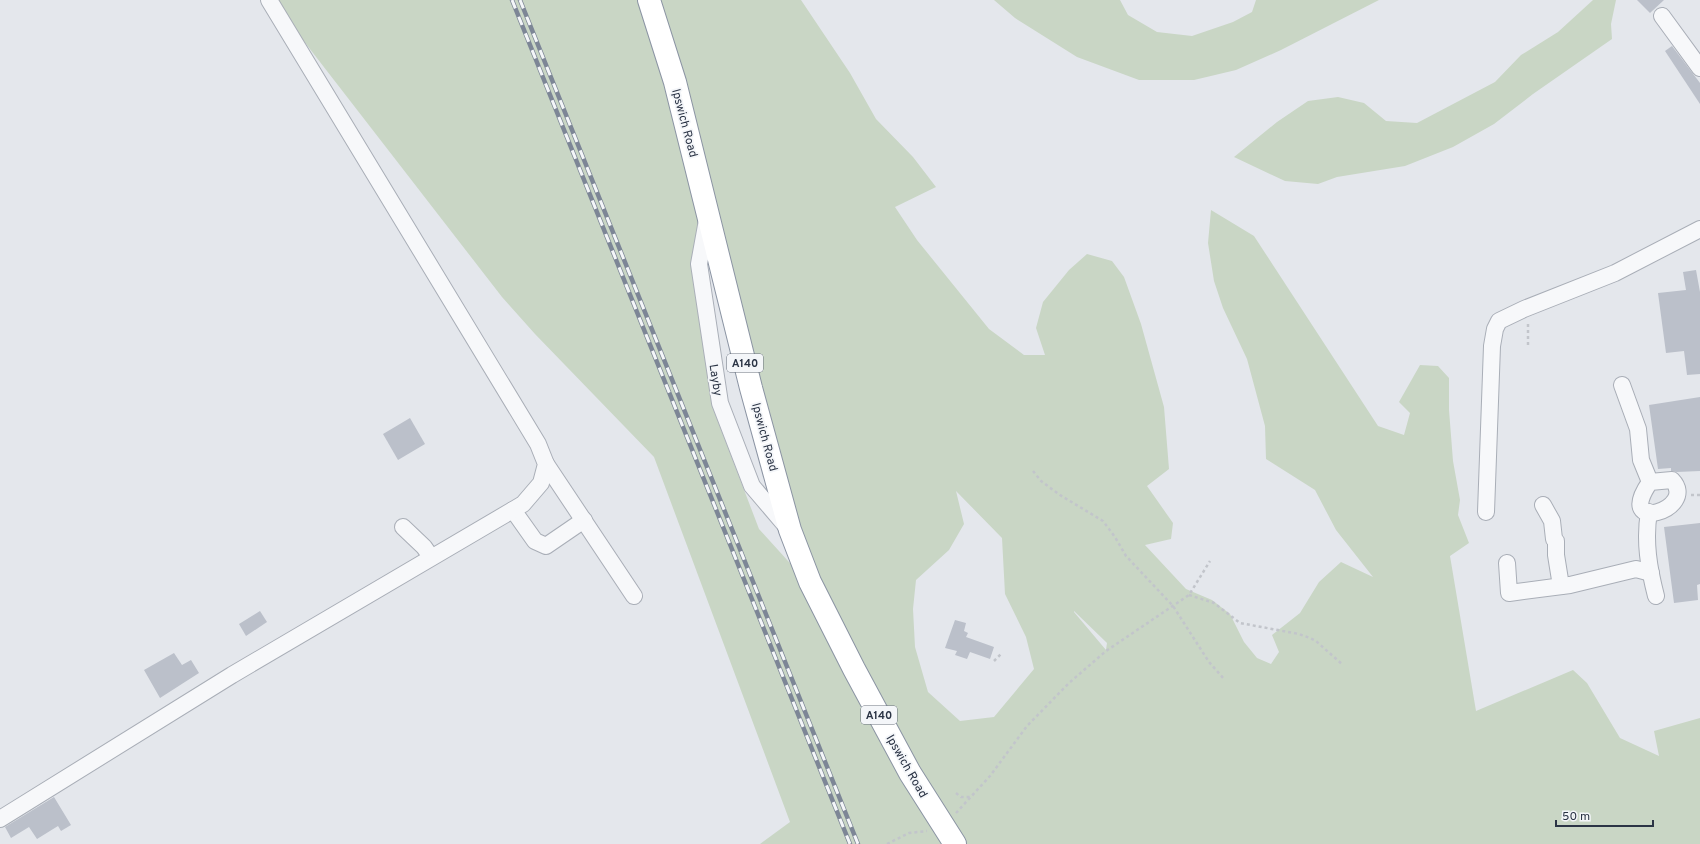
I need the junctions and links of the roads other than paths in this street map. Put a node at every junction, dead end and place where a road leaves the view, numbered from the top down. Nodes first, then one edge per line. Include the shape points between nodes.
1 (269, 0) edge
2 (649, 0) edge
3 (1662, 16) dead end
4 (1700, 68) edge
5 (708, 213) junction
6 (1700, 229) edge
7 (1622, 385) dead end
8 (546, 464) junction
9 (1650, 482) junction
10 (1543, 505) dead end
11 (513, 510) junction
12 (1486, 512) dead end
13 (1649, 512) junction
14 (584, 520) junction
15 (403, 527) dead end
16 (790, 530) junction
17 (431, 557) junction
18 (1507, 563) dead end
19 (1650, 573) junction
20 (1561, 586) junction
21 (634, 596) dead end
22 (1656, 596) dead end
23 (0, 819) edge
24 (956, 844) edge

1 - 8 lane via 538,444
2 - 5 highway, Ipswich Road / A140 via 675,82
3 - 4 lane
5 - 16 highway, Ipswich Road / A140 via 751,388
5 - 16 lane, Layby via 699,264 720,403 752,486
6 - 12 lane via 1615,273 1499,321 1492,346
7 - 9 lane via 1636,423 1641,460
8 - 11 lane via 541,484 533,495
8 - 14 lane
9 - 13 lane via 1641,498
9 - 13 lane via 1672,480 1680,485 1684,495 1681,505 1672,510 1658,514
10 - 20 lane via 1552,521
11 - 14 lane via 541,546 546,546
11 - 17 lane
13 - 19 lane via 1646,526
14 - 21 lane
15 - 17 lane
16 - 24 highway, Ipswich Road / A140 via 810,582 854,669 910,773 947,819
17 - 23 lane via 232,675
18 - 20 lane via 1509,593
19 - 20 lane via 1636,569
19 - 22 lane

